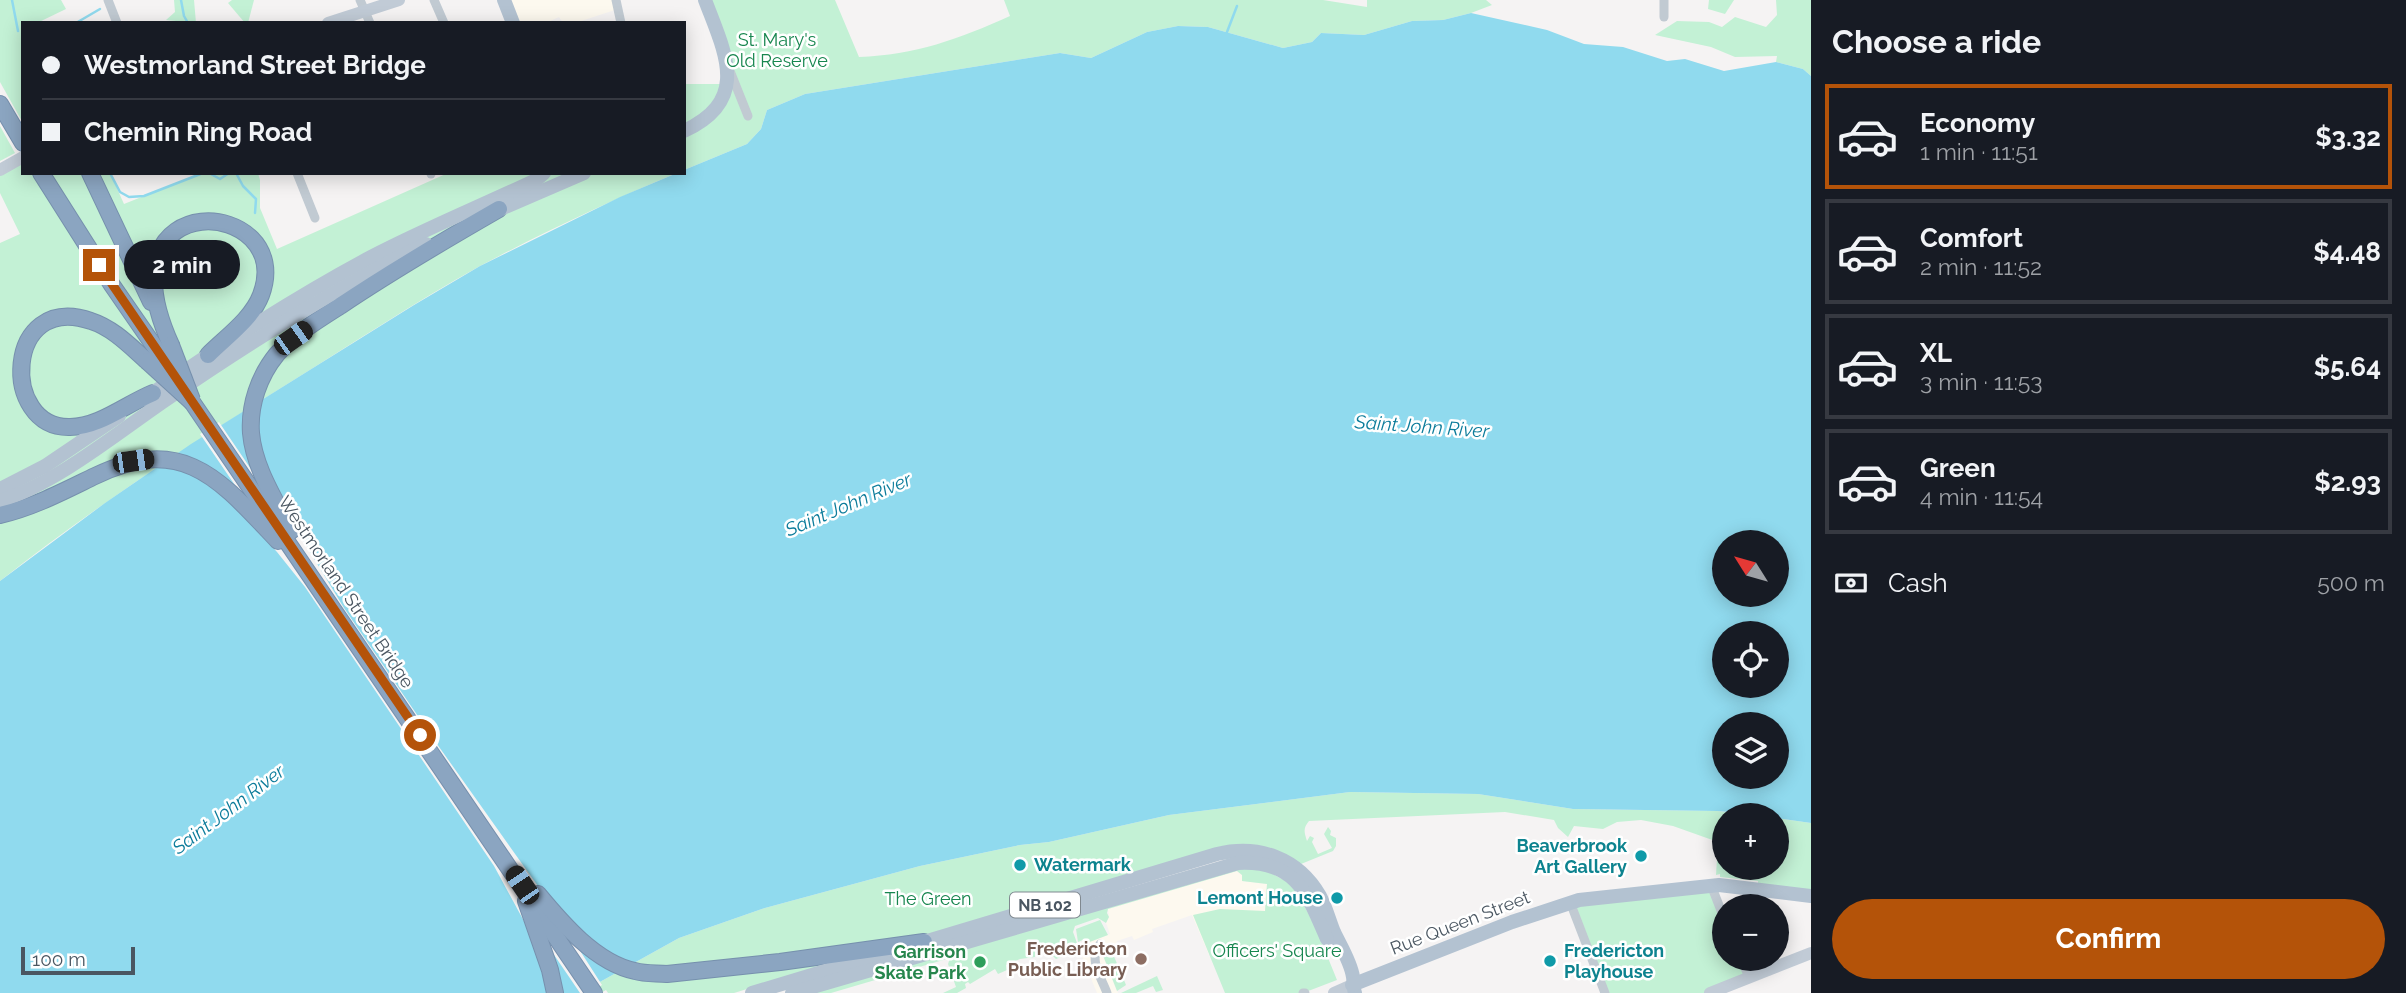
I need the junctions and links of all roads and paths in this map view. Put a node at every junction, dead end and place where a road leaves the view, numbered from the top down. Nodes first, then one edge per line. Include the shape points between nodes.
1 (108, 0) edge
2 (399, 0) edge
3 (434, 0) edge
4 (505, 0) edge
5 (616, 0) edge
6 (705, 0) edge
7 (1664, 0) edge
8 (365, 11) edge
9 (1664, 17) dead end
10 (116, 21) edge
11 (334, 21) edge
12 (443, 21) edge
13 (512, 21) edge
14 (621, 21) edge
15 (728, 66) junction
16 (0, 104) edge
17 (748, 116) dead end
18 (686, 130) edge
19 (19, 137) edge
20 (21, 159) edge
21 (0, 170) edge
22 (42, 175) edge
23 (91, 175) edge
24 (298, 175) edge
25 (542, 175) edge
26 (579, 175) edge
27 (499, 209) junction
28 (315, 218) dead end
29 (161, 324) junction
30 (159, 353) junction
31 (208, 355) junction
32 (153, 393) junction
33 (192, 402) junction
34 (0, 489) edge
35 (0, 501) edge
36 (0, 515) edge
37 (315, 581) junction
38 (510, 867) junction
39 (522, 885) junction
40 (1711, 885) junction
41 (1715, 894) edge
42 (1811, 896) edge
43 (1570, 902) junction
44 (924, 942) junction
45 (1100, 944) dead end
46 (1811, 953) edge
47 (570, 956) junction
48 (1348, 965) junction
49 (1746, 971) edge
50 (1383, 973) junction
51 (1749, 977) junction
52 (1354, 989) edge
53 (555, 993) edge
54 (594, 993) edge
55 (601, 993) edge
56 (752, 993) edge
57 (792, 993) edge
58 (1107, 993) edge
59 (1334, 993) edge
60 (1605, 993) edge
61 (1710, 993) edge

1 - 10 street
2 - 8 main road
3 - 12 street
4 - 13 main road
5 - 14 street
6 - 15 main road
7 - 9 street
8 - 11 main road
15 - 17 street
15 - 18 main road via 723,99 701,123
16 - 19 highway
20 - 21 main road
22 - 30 highway
23 - 29 highway
24 - 28 street
25 - 31 main road via 345,271
26 - 27 main road
27 - 35 main road via 306,308 45,481
27 - 37 highway via 293,338 277,354 257,388 252,410 254,448
29 - 30 highway
29 - 31 highway via 153,274 166,240 194,221 223,222 246,234 261,256 261,295 244,320
30 - 32 highway via 91,320 64,317 49,320 24,339 13,370 21,401 42,421 56,426 71,428 105,418
30 - 33 highway, bridge
30 - 33 highway, bridge
31 - 32 main road
32 - 34 main road via 45,466
33 - 37 highway, Westmorland Street Bridge
36 - 37 highway via 133,461 181,461 226,488
37 - 38 highway, Westmorland Street Bridge
38 - 39 highway, Westmorland Street Bridge
38 - 44 highway via 593,950 619,966 650,973 713,970
39 - 47 highway, Westmorland Street Bridge
39 - 53 highway
40 - 41 street
40 - 42 main road, Rue Queen Street
40 - 43 main road, Rue Queen Street
43 - 50 main road, Rue Queen Street
43 - 60 street
44 - 48 main road, NB 102 via 1243,850 1271,854 1308,879
44 - 56 main road, NB 102
45 - 58 street via 1094,959
46 - 51 main road
47 - 54 highway, Westmorland Street Bridge
47 - 55 highway
48 - 50 main road
48 - 52 main road, NB 102
49 - 51 street
50 - 52 main road, Rue Queen Street
51 - 61 main road
52 - 57 main road, NB 102 via 1344,980 1304,890 1280,869 1253,862 1211,869
52 - 59 main road, Rue Queen Street

